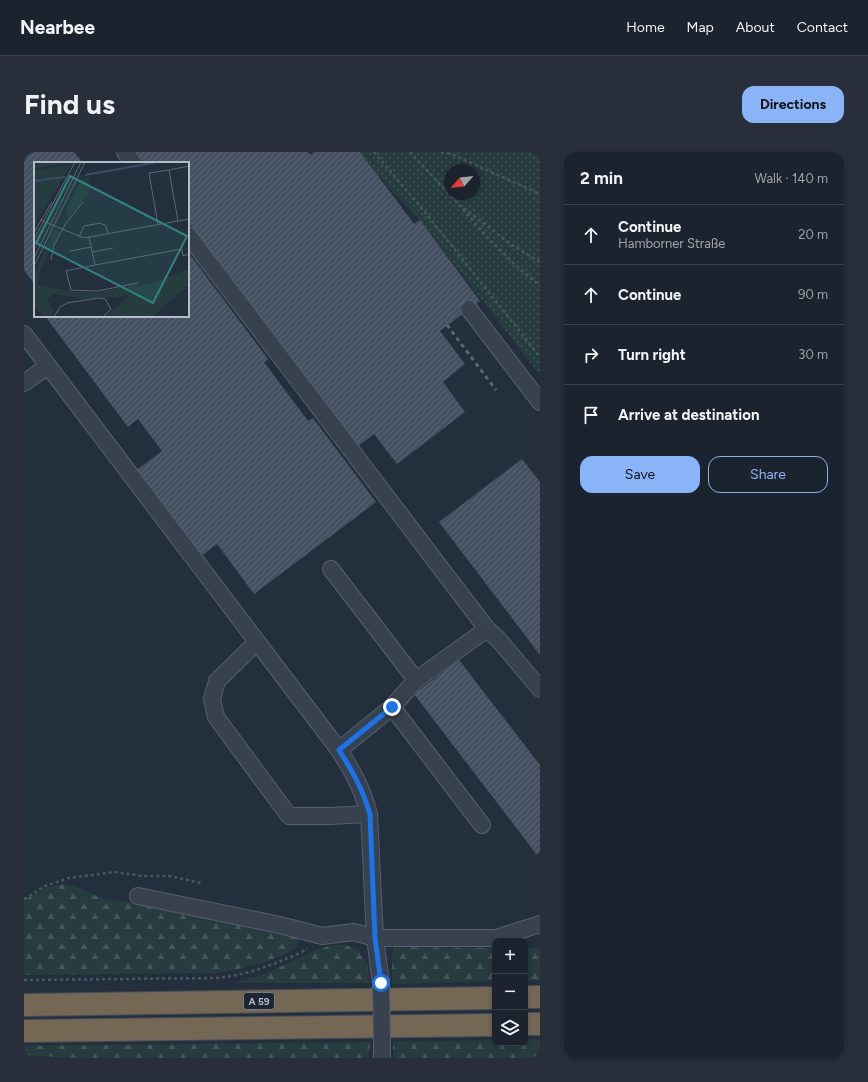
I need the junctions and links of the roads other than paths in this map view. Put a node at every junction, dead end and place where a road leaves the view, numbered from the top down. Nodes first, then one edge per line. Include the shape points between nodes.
1 (125, 152) edge
2 (132, 162) edge
3 (189, 236) edge
4 (469, 310) dead end
5 (24, 334) edge
6 (48, 366) junction
7 (24, 383) edge
8 (540, 402) edge
9 (331, 569) dead end
10 (487, 629) junction
11 (257, 642) junction
12 (416, 680) junction
13 (540, 689) edge
14 (392, 707) junction
15 (339, 750) junction
16 (370, 814) junction
17 (482, 825) dead end
18 (138, 896) dead end
19 (540, 924) edge
20 (375, 938) junction
21 (528, 997) edge
22 (540, 997) edge
23 (492, 998) edge
24 (24, 1005) edge
25 (528, 1024) edge
26 (540, 1024) edge
27 (492, 1025) edge
28 (24, 1032) edge
29 (382, 1058) edge

1 - 2 street
3 - 10 street
4 - 8 street
5 - 6 street
6 - 7 street
6 - 11 street
9 - 12 street
10 - 12 street
10 - 13 street
11 - 15 street
11 - 16 street via 217,681 212,699 216,718 289,816
12 - 14 street
14 - 15 street
14 - 17 street
15 - 16 street via 356,776
16 - 20 street
18 - 20 street via 322,936 354,932
19 - 20 street via 496,938
20 - 29 street, bridge via 381,983
21 - 22 highway
23 - 24 highway, A 59
25 - 26 highway
27 - 28 highway

